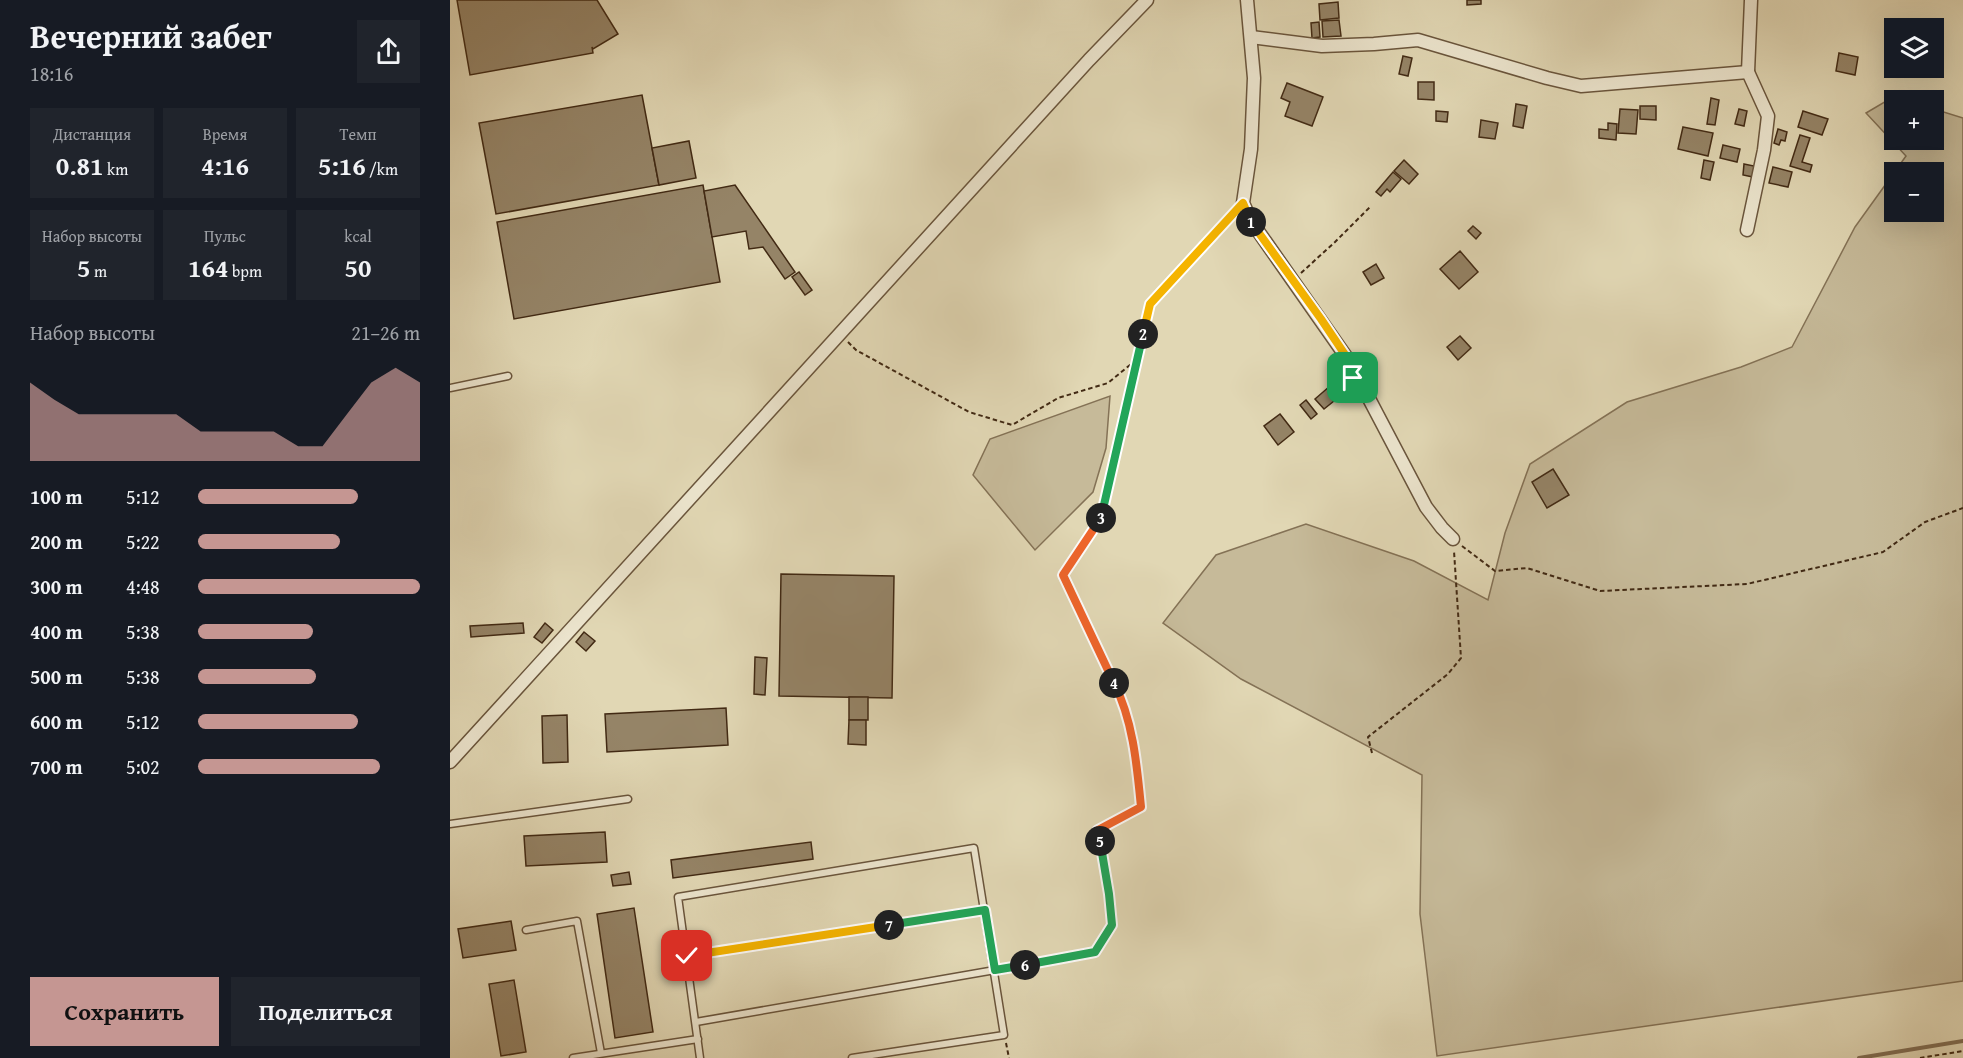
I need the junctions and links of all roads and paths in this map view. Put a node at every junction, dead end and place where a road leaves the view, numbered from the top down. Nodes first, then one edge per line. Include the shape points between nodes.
1 (1147, 0) edge
2 (1247, 0) edge
3 (1750, 0) edge
4 (1251, 37) junction
5 (1748, 72) junction
6 (1243, 203) junction
7 (1370, 207) dead end
8 (1747, 230) dead end
9 (1293, 281) junction
10 (840, 334) junction
11 (1136, 360) junction
12 (507, 376) dead end
13 (450, 388) edge
14 (1963, 508) edge
15 (1453, 539) junction
16 (1372, 753) dead end
17 (450, 762) edge
18 (628, 799) dead end
19 (450, 824) edge
20 (985, 910) junction
21 (526, 930) dead end
22 (687, 956) junction
23 (995, 970) junction
24 (696, 1022) junction
25 (1004, 1035) junction
26 (698, 1039) junction
27 (1963, 1051) edge
28 (601, 1053) junction
29 (573, 1058) edge
30 (700, 1058) edge
31 (852, 1058) edge
32 (1009, 1058) edge
33 (1920, 1058) edge

1 - 10 street
2 - 4 street
3 - 5 street
4 - 5 street via 1322,45 1418,40 1581,86
4 - 6 street via 1251,149
5 - 8 street via 1768,116
6 - 9 street
6 - 11 path via 1150,304
7 - 9 path
9 - 15 street via 1354,368 1353,378 1365,391 1426,507
10 - 11 path via 856,350 969,411 1012,425 1058,398 1108,383
10 - 17 street
11 - 23 path via 1101,517 1063,575 1121,697 1137,766 1141,807 1098,830 1112,925 1095,952
12 - 13 lane
14 - 15 path via 1924,522 1883,552 1747,584 1600,591 1527,568 1495,571
15 - 16 path via 1461,658 1448,674 1368,737
18 - 19 lane
20 - 22 lane
20 - 22 lane via 974,848 678,897
20 - 23 lane
21 - 28 lane via 577,921
22 - 24 lane
23 - 24 lane
23 - 25 lane
24 - 26 lane
25 - 31 lane
25 - 32 path
26 - 28 lane
26 - 30 lane
27 - 33 path
28 - 29 lane

